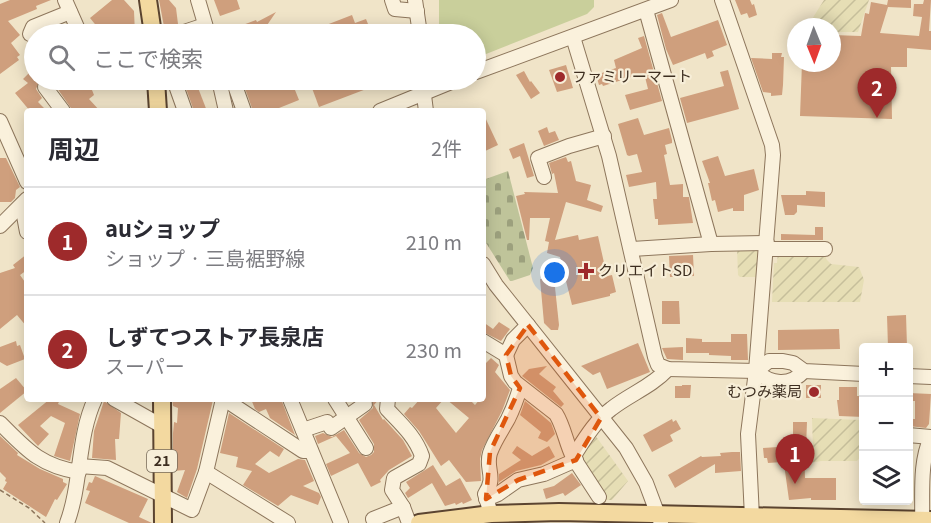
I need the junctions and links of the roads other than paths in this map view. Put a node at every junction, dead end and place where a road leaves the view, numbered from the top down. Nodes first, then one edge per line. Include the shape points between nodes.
1 (148, 0) edge
2 (198, 0) edge
3 (392, 0) edge
4 (671, 0) edge
5 (722, 0) edge
6 (68, 6) edge
7 (418, 7) edge
8 (646, 10) junction
9 (38, 24) edge
10 (76, 24) edge
11 (152, 24) edge
12 (204, 24) edge
13 (419, 24) edge
14 (573, 37) junction
15 (486, 68) edge
16 (47, 90) edge
17 (157, 90) edge
18 (177, 90) edge
19 (221, 90) edge
20 (237, 90) edge
21 (416, 90) edge
22 (423, 90) edge
23 (61, 108) edge
24 (158, 108) edge
25 (183, 108) edge
26 (225, 108) edge
27 (243, 108) edge
28 (385, 108) edge
29 (426, 108) edge
30 (1, 132) edge
31 (604, 136) junction
32 (24, 176) edge
33 (544, 177) dead end
34 (24, 202) edge
35 (0, 226) edge
36 (711, 244) junction
37 (767, 246) junction
38 (632, 249) junction
39 (825, 249) dead end
40 (486, 269) edge
41 (528, 325) junction
42 (486, 343) edge
43 (506, 355) junction
44 (668, 369) junction
45 (756, 371) junction
46 (804, 371) junction
47 (859, 374) edge
48 (913, 376) edge
49 (931, 377) edge
50 (520, 388) junction
51 (94, 402) edge
52 (119, 402) edge
53 (162, 402) edge
54 (223, 402) edge
55 (229, 402) edge
56 (291, 402) edge
57 (337, 402) edge
58 (388, 402) edge
59 (365, 404) dead end
60 (346, 418) junction
61 (601, 418) junction
62 (0, 423) edge
63 (162, 426) junction
64 (303, 430) junction
65 (913, 435) edge
66 (931, 437) edge
67 (366, 448) dead end
68 (311, 451) junction
69 (575, 458) junction
70 (79, 469) junction
71 (206, 472) junction
72 (163, 494) junction
73 (599, 497) dead end
74 (488, 506) junction
75 (403, 507) junction
76 (752, 517) junction
77 (373, 519) dead end
78 (659, 519) edge
79 (925, 521) edge
80 (67, 523) edge
81 (163, 523) edge
82 (288, 523) edge
83 (341, 523) edge
84 (409, 523) edge
85 (419, 523) edge

1 - 11 main road
2 - 12 street
3 - 7 street via 395,9
4 - 8 street
5 - 37 street via 771,145
6 - 9 street
6 - 10 street
7 - 13 street
8 - 14 street
8 - 36 street
14 - 15 street
14 - 31 street
16 - 23 street
17 - 24 main road
18 - 25 street
19 - 26 street
20 - 27 street
21 - 28 street
22 - 29 street
30 - 32 street
31 - 33 street via 538,158
31 - 38 street
34 - 35 street
36 - 37 street
36 - 38 street
37 - 39 street
37 - 45 street
38 - 44 street via 654,357 658,365
40 - 41 street
41 - 43 street via 513,340
41 - 61 street
42 - 43 street
43 - 50 street via 511,376
44 - 45 street
44 - 61 street via 654,383
45 - 46 street via 769,361 793,363
45 - 46 street via 775,382 798,378
45 - 76 street via 748,434
46 - 47 street
48 - 49 street
50 - 69 street via 556,414
50 - 74 street via 490,452 491,479 485,494
51 - 70 street via 87,418
52 - 63 street
53 - 63 main road, 21
54 - 71 street
55 - 68 street via 303,451
56 - 64 street
57 - 60 street
58 - 75 street via 387,409 406,428 422,456 419,464 394,478 392,490
59 - 60 street
60 - 64 street via 331,428 327,422
60 - 67 street
61 - 69 street
61 - 78 street via 626,448 646,483
62 - 70 street via 40,460 61,470
63 - 72 main road, 21
64 - 68 street
65 - 66 street
66 - 79 street via 922,467
68 - 83 street
69 - 73 street
69 - 74 street via 544,474 518,480
70 - 72 street via 107,468
70 - 80 street
71 - 72 street via 192,510
71 - 82 street
72 - 81 main road, 21
74 - 78 main road
74 - 85 main road
75 - 77 street
75 - 84 street
76 - 78 main road
76 - 79 main road

